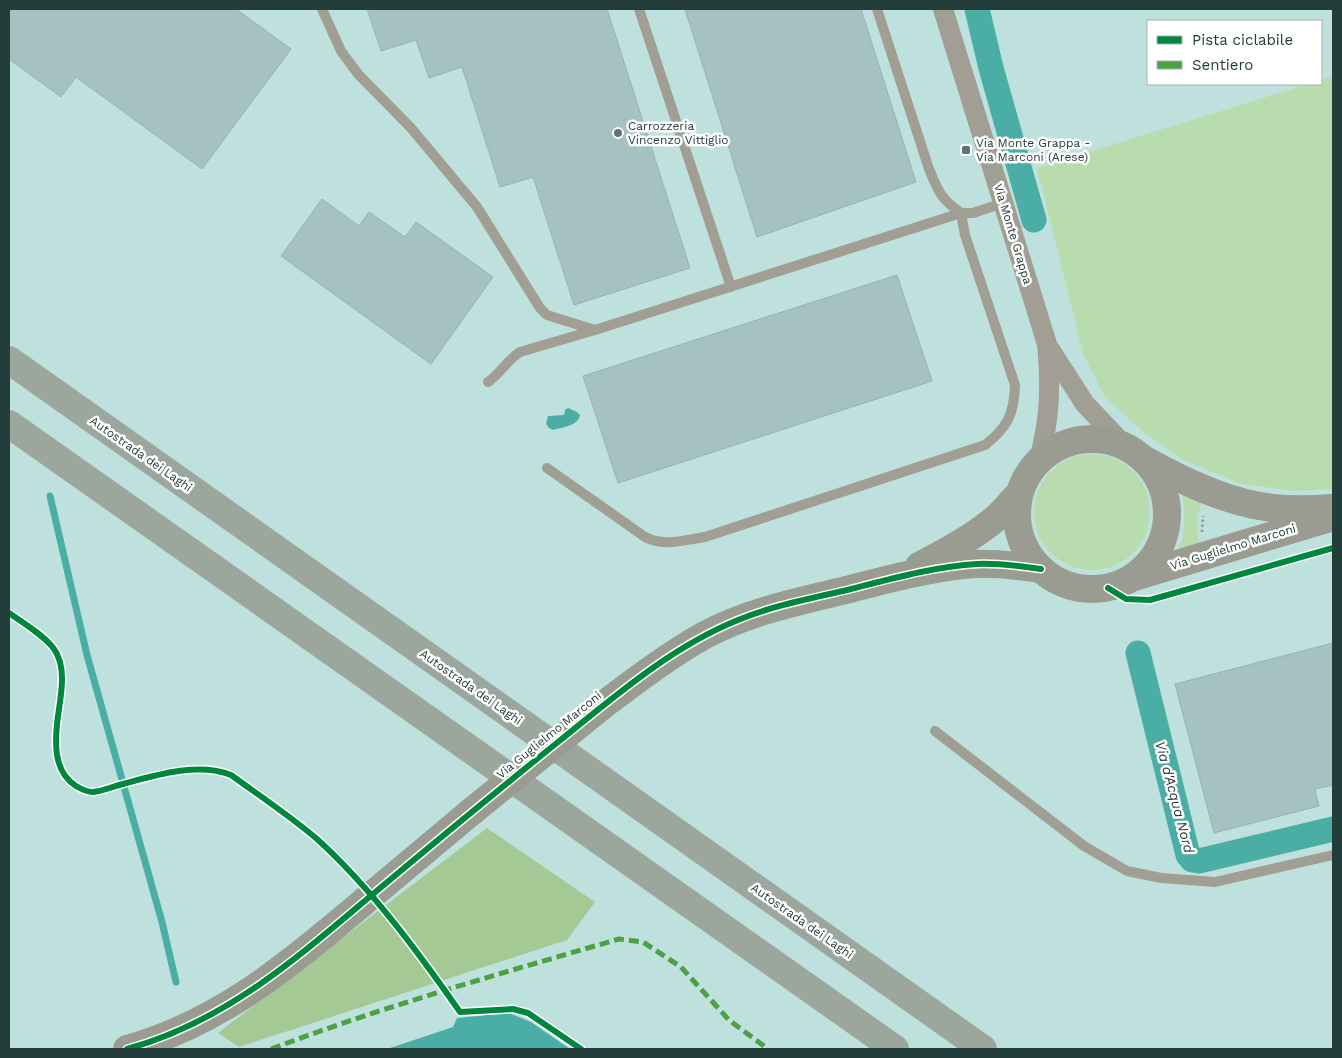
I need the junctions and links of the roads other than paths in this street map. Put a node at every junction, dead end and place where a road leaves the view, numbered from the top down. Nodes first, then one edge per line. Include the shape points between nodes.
1 (322, 9) edge
2 (640, 9) edge
3 (877, 9) edge
4 (943, 9) edge
5 (1003, 203) junction
6 (961, 213) junction
7 (731, 286) junction
8 (595, 330) junction
9 (1047, 344) junction
10 (9, 360) edge
11 (488, 382) dead end
12 (9, 424) edge
13 (1134, 453) junction
14 (1039, 460) junction
15 (547, 468) dead end
16 (1019, 494) junction
17 (1333, 508) edge
18 (1333, 517) edge
19 (1041, 569) junction
20 (896, 578) junction
21 (1133, 578) junction
22 (935, 731) dead end
23 (1333, 855) edge
24 (127, 1049) edge
25 (895, 1049) edge
26 (983, 1049) edge

1 - 8 lane via 341,51 477,207 540,308 547,315
2 - 7 lane
3 - 6 lane via 929,169 939,193
4 - 5 street, Via Monte Grappa
5 - 6 lane
5 - 9 street, Via Monte Grappa
6 - 7 lane
6 - 15 lane via 1015,385 1009,420 985,445 704,537 672,542 654,542 645,537
7 - 8 lane
8 - 11 lane via 520,352 511,357
9 - 13 street, Via Monte Grappa via 1085,404
9 - 14 street, Via Monte Grappa via 1049,412
10 - 26 highway, Autostrada dei Laghi
12 - 25 highway
13 - 14 street via 1102,439 1079,440 1057,447
13 - 17 street, Via Guglielmo Marconi via 1178,478 1255,506 1307,510
13 - 21 street via 1157,475 1165,493 1168,512 1166,531 1159,549
14 - 16 street
16 - 19 street via 1016,514 1019,535 1028,554
16 - 20 street, Via Guglielmo Marconi via 996,518 970,537
18 - 21 street, Via Guglielmo Marconi
19 - 20 street, Via Guglielmo Marconi via 978,564
19 - 21 street via 1061,583 1084,589 1108,588
20 - 24 street, Via Guglielmo Marconi, bridge via 776,607 705,635 602,706 316,942 249,992 179,1031
22 - 23 lane via 1084,846 1128,871 1161,878 1215,882

